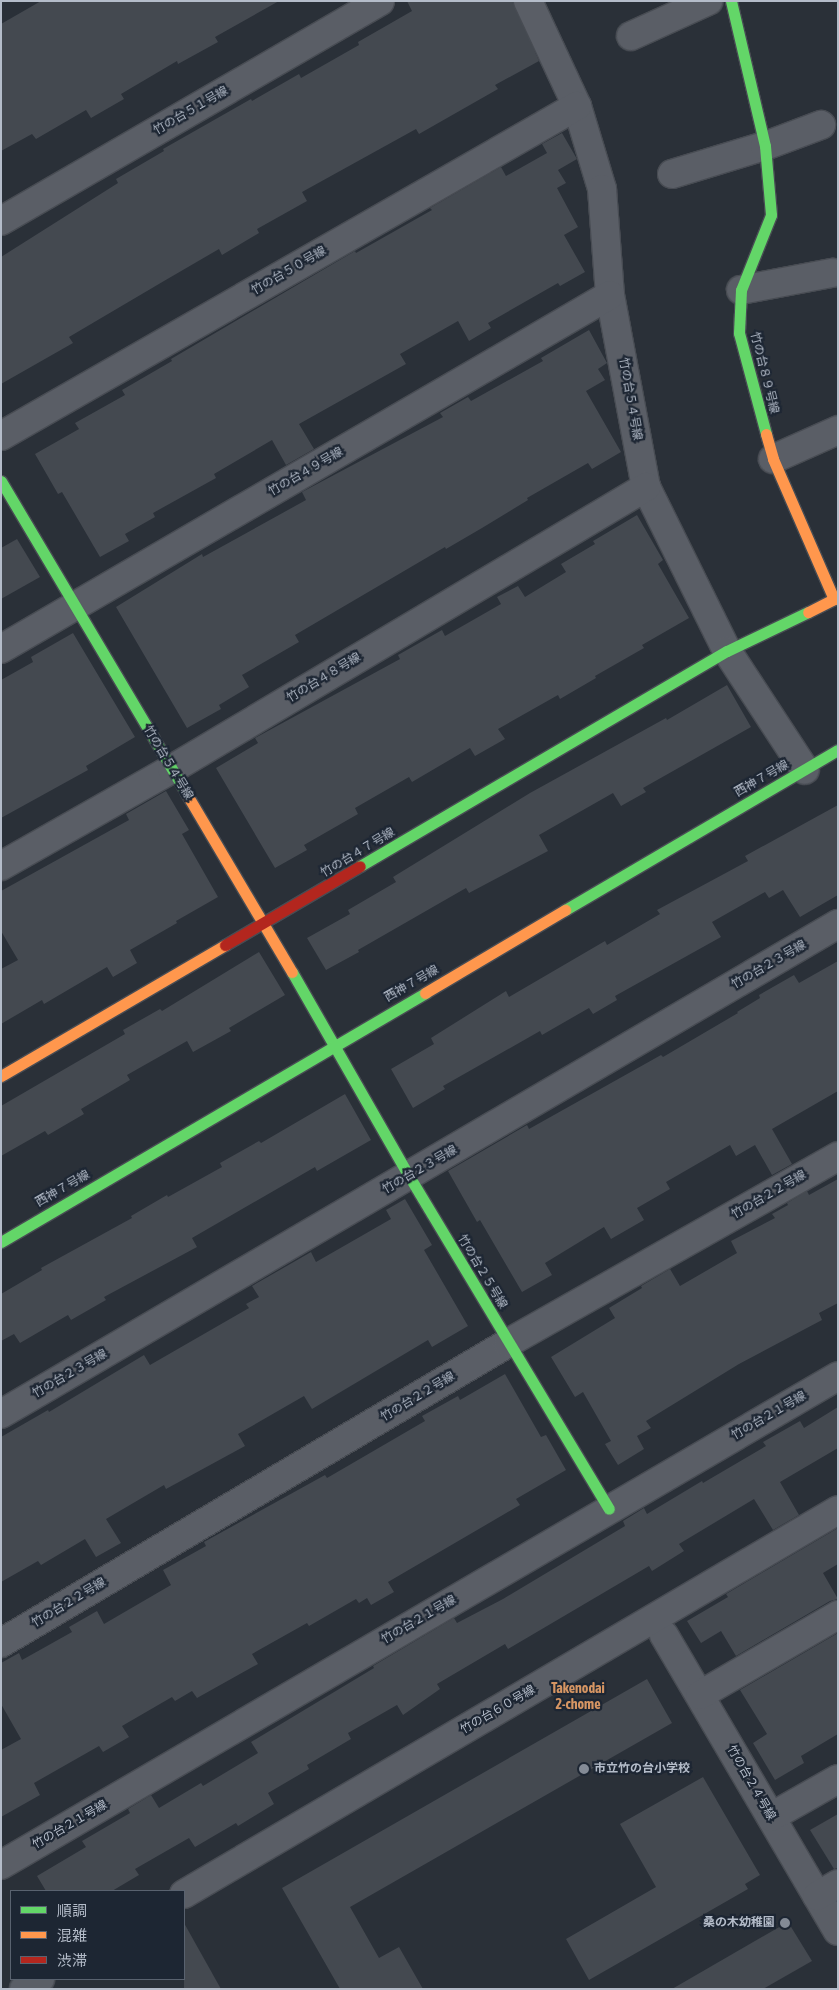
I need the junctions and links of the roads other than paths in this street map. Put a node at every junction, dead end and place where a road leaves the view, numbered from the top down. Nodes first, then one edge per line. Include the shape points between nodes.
1 (380, 1) edge
2 (528, 1) edge
3 (708, 1) edge
4 (731, 1) edge
5 (630, 36) dead end
6 (577, 106) junction
7 (821, 126) dead end
8 (765, 146) junction
9 (672, 174) dead end
10 (1, 221) edge
11 (832, 273) dead end
12 (741, 290) junction
13 (610, 295) junction
14 (838, 430) edge
15 (1, 436) edge
16 (773, 459) junction
17 (1, 481) edge
18 (646, 488) junction
19 (836, 598) edge
20 (76, 606) junction
21 (1, 649) edge
22 (727, 651) junction
23 (838, 750) edge
24 (172, 769) junction
25 (805, 770) junction
26 (1, 866) edge
27 (264, 924) junction
28 (838, 924) edge
29 (335, 1045) junction
30 (1, 1076) edge
31 (838, 1156) edge
32 (409, 1176) junction
33 (1, 1242) edge
34 (508, 1343) junction
35 (838, 1376) edge
36 (1, 1414) edge
37 (609, 1510) junction
38 (838, 1510) edge
39 (838, 1615) edge
40 (664, 1635) dead end
41 (1, 1643) edge
42 (700, 1695) junction
43 (838, 1779) edge
44 (771, 1817) junction
45 (1, 1865) edge
46 (827, 1890) edge
47 (185, 1893) edge
48 (838, 1931) edge
49 (38, 1980) edge
50 (24, 1989) edge

1 - 10 street, 竹の台５１号線
2 - 6 street, 竹の台５４号線
3 - 5 street
4 - 8 street, 竹の台８９号線
6 - 13 street, 竹の台５４号線 via 602,188
6 - 15 street, 竹の台５０号線
7 - 8 street
8 - 9 street
8 - 12 street, 竹の台８９号線 via 771,215
11 - 12 street
12 - 16 street, 竹の台８９号線 via 739,333
13 - 18 street, 竹の台５４号線
13 - 20 street, 竹の台４９号線
14 - 16 street
16 - 19 street, 竹の台８９号線
17 - 20 street, 竹の台５４号線
18 - 22 street, 竹の台５４号線
18 - 24 street, 竹の台４８号線
19 - 22 street, 竹の台８９号線
20 - 21 street, 竹の台４９号線
20 - 24 street, 竹の台５４号線
22 - 25 street, 竹の台５４号線
22 - 27 street, 竹の台４７号線
23 - 25 street, 西神７号線
24 - 26 street, 竹の台４８号線
24 - 27 street, 竹の台５４号線
25 - 29 street, 西神７号線
27 - 29 street, 竹の台５４号線
27 - 30 street, 竹の台４７号線
28 - 32 street, 竹の台２３号線
29 - 32 street, 竹の台２５号線
29 - 33 street, 西神７号線
31 - 34 street, 竹の台２２号線
32 - 34 street, 竹の台２５号線
32 - 36 street, 竹の台２３号線
34 - 37 street, 竹の台２５号線
34 - 41 street, 竹の台２２号線
35 - 37 street, 竹の台２１号線
37 - 45 street, 竹の台２１号線
38 - 47 street, 竹の台６０号線
39 - 42 street
40 - 42 street, 竹の台２４号線
42 - 44 street, 竹の台２４号線
43 - 44 street
44 - 46 street, 竹の台２４号線
46 - 48 street, 竹の台２４号線
49 - 50 street

